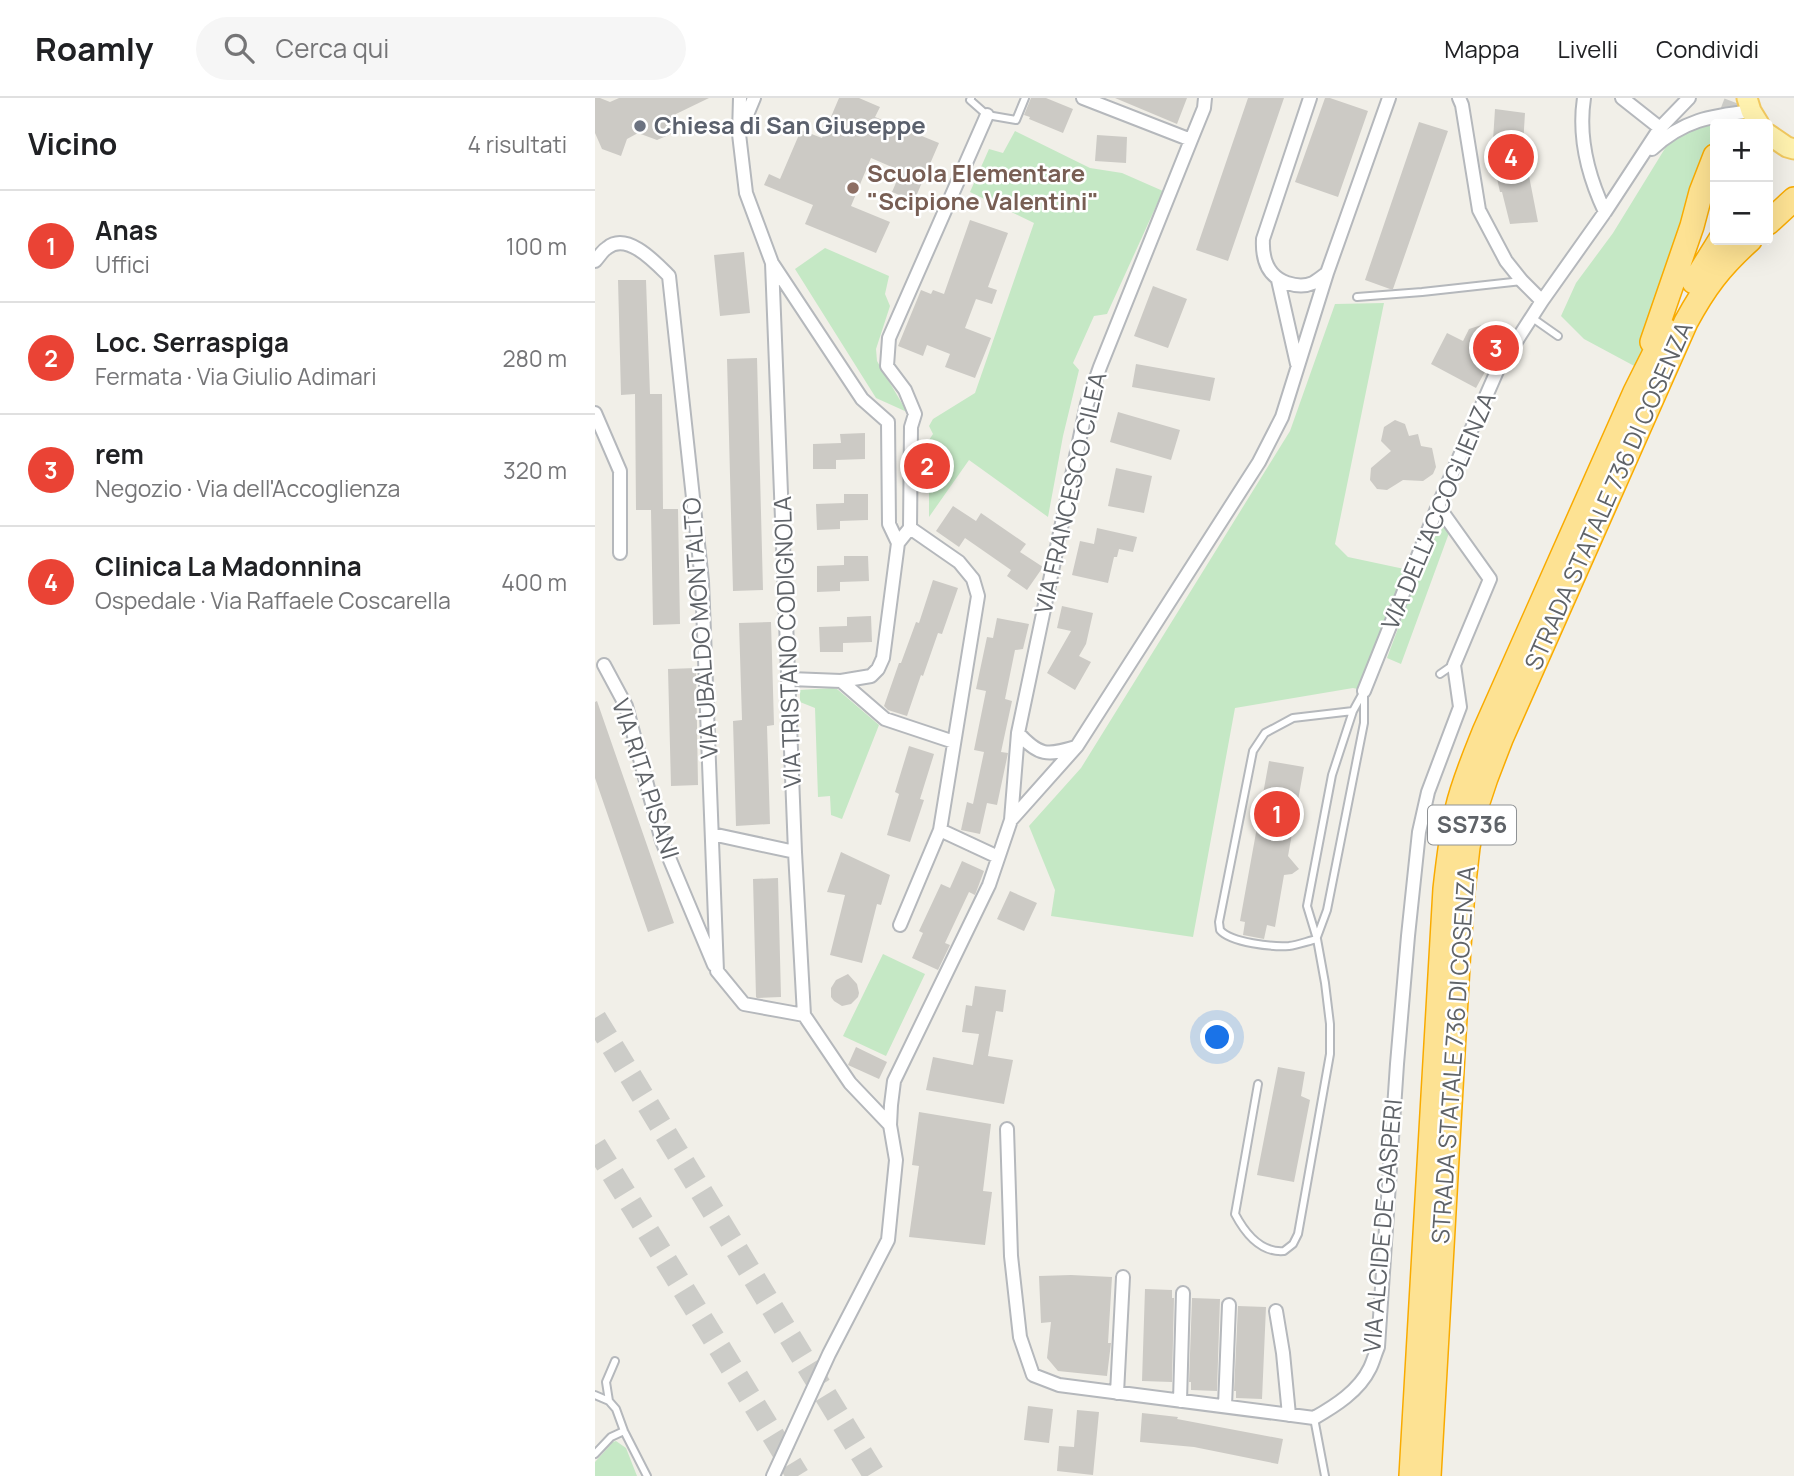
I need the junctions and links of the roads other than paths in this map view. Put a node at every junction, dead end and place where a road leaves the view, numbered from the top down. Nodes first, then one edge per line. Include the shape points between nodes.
1 (740, 98) edge
2 (754, 98) edge
3 (971, 98) edge
4 (1025, 98) edge
5 (1083, 98) edge
6 (1205, 98) edge
7 (1310, 98) edge
8 (1389, 98) edge
9 (1459, 98) edge
10 (1584, 98) edge
11 (1622, 98) edge
12 (1689, 98) edge
13 (1752, 111) edge
14 (987, 115) junction
15 (1660, 128) junction
16 (739, 134) junction
17 (1773, 137) edge
18 (1191, 140) junction
19 (1794, 149) edge
20 (1639, 161) junction
21 (1710, 169) edge
22 (1794, 199) edge
23 (1605, 212) junction
24 (1773, 218) edge
25 (1717, 245) edge
26 (1745, 245) edge
27 (595, 261) edge
28 (772, 263) junction
29 (1327, 273) junction
30 (1278, 280) junction
31 (1522, 281) junction
32 (1357, 297) dead end
33 (1542, 300) junction
34 (1531, 317) junction
35 (1558, 336) dead end
36 (1297, 364) junction
37 (1635, 392) junction
38 (595, 413) edge
39 (888, 422) junction
40 (911, 427) junction
41 (1439, 506) junction
42 (910, 528) junction
43 (898, 543) junction
44 (620, 553) dead end
45 (604, 665) dead end
46 (1454, 665) junction
47 (1440, 674) dead end
48 (790, 679) junction
49 (841, 681) junction
50 (1364, 691) junction
51 (1353, 711) junction
52 (1018, 733) junction
53 (954, 742) junction
54 (1077, 746) junction
55 (1011, 820) junction
56 (940, 830) junction
57 (712, 834) junction
58 (795, 852) junction
59 (998, 857) junction
60 (900, 925) dead end
61 (1317, 939) junction
62 (717, 971) junction
63 (804, 1015) junction
64 (1258, 1084) dead end
65 (890, 1125) junction
66 (1007, 1129) dead end
67 (1123, 1277) dead end
68 (1183, 1293) dead end
69 (1229, 1305) dead end
70 (1276, 1311) dead end
71 (615, 1361) dead end
72 (1117, 1393) junction
73 (595, 1395) edge
74 (609, 1401) junction
75 (1179, 1401) junction
76 (1225, 1406) junction
77 (1289, 1415) junction
78 (1314, 1418) junction
79 (624, 1431) junction
80 (595, 1454) edge
81 (647, 1476) edge
82 (772, 1476) edge
83 (1325, 1476) edge
84 (1411, 1476) edge
85 (1429, 1476) edge

1 - 16 street, VIA TRISTANO CODIGNOLA
2 - 16 street
3 - 14 lane
4 - 14 lane via 1016,120
5 - 18 street
6 - 18 street, VIA FRANCESCO CILEA
7 - 30 street via 1263,239 1265,264
8 - 29 street
9 - 31 street via 1479,210
10 - 23 street via 1581,118 1587,165
11 - 15 street
12 - 15 street, VIA DELL'ACCOGLIENZA
13 - 20 street, VIA DELL'ACCOGLIENZA via 1695,121 1667,135
14 - 40 street via 889,338 887,366 915,414
15 - 20 street, VIA DELL'ACCOGLIENZA
16 - 28 street, VIA TRISTANO CODIGNOLA via 746,193
17 - 19 main road
18 - 52 street, VIA FRANCESCO CILEA via 1087,404
20 - 23 street, VIA DELL'ACCOGLIENZA
21 - 37 highway
22 - 24 highway
23 - 33 street, VIA DELL'ACCOGLIENZA
25 - 37 highway, STRADA STATALE 736 DI COSENZA / SS736 via 1673,315
26 - 85 highway, STRADA STATALE 736 DI COSENZA / SS736 via 1703,290 1686,322 1501,739 1475,811 1461,914
27 - 57 street, VIA UBALDO MONTALTO via 613,244 629,245 670,276 702,580
28 - 39 street via 862,399
28 - 48 street, VIA TRISTANO CODIGNOLA
29 - 30 street via 1312,284 1298,286
29 - 36 street
30 - 36 street
31 - 32 lane
31 - 33 street
33 - 34 street, VIA DELL'ACCOGLIENZA
34 - 35 lane
34 - 41 street, VIA DELL'ACCOGLIENZA via 1497,370
36 - 54 street via 1282,416 1259,462
37 - 84 highway, STRADA STATALE 736 DI COSENZA / SS736 via 1484,732 1468,772 1450,844
38 - 44 street via 620,471
39 - 40 street
39 - 43 street via 889,524
40 - 42 street
41 - 46 street via 1489,579
41 - 50 street, VIA DELL'ACCOGLIENZA
42 - 43 street
42 - 53 street via 959,562 973,579 978,596
43 - 49 street via 883,658 871,676
45 - 62 street, VIA RITA PISANI via 626,706 662,841
46 - 47 lane
46 - 78 street, VIA ALCIDE DE GASPERI via 1460,707 1428,792 1419,832 1402,1000 1378,1347 1369,1370 1353,1390
48 - 49 street
48 - 58 street, VIA TRISTANO CODIGNOLA
49 - 53 street via 885,719
50 - 51 lane
50 - 61 lane via 1364,723 1327,910
51 - 61 lane via 1332,775 1307,906
51 - 61 lane via 1293,718 1265,733 1253,751 1219,922 1227,937 1264,946 1291,946
52 - 54 street via 1039,751 1054,754
52 - 55 street, VIA FRANCESCO CILEA
53 - 56 street
54 - 55 street
55 - 59 street
56 - 59 street
56 - 60 street
57 - 58 street
57 - 62 street, VIA UBALDO MONTALTO
58 - 63 street, VIA TRISTANO CODIGNOLA
59 - 65 street via 989,885 894,1081
61 - 64 lane via 1331,1054 1298,1234 1284,1251 1254,1241 1235,1214
62 - 63 street via 744,1004
63 - 65 street via 850,1083
65 - 82 street via 896,1160 888,1240
66 - 72 street via 1011,1256 1020,1337 1033,1375 1059,1385
67 - 72 street
68 - 75 street
69 - 76 street
70 - 77 street
71 - 74 lane via 606,1382
72 - 75 street
73 - 74 lane
74 - 79 lane
75 - 76 street
76 - 77 street
77 - 78 street
78 - 83 lane
79 - 80 lane
79 - 81 lane

